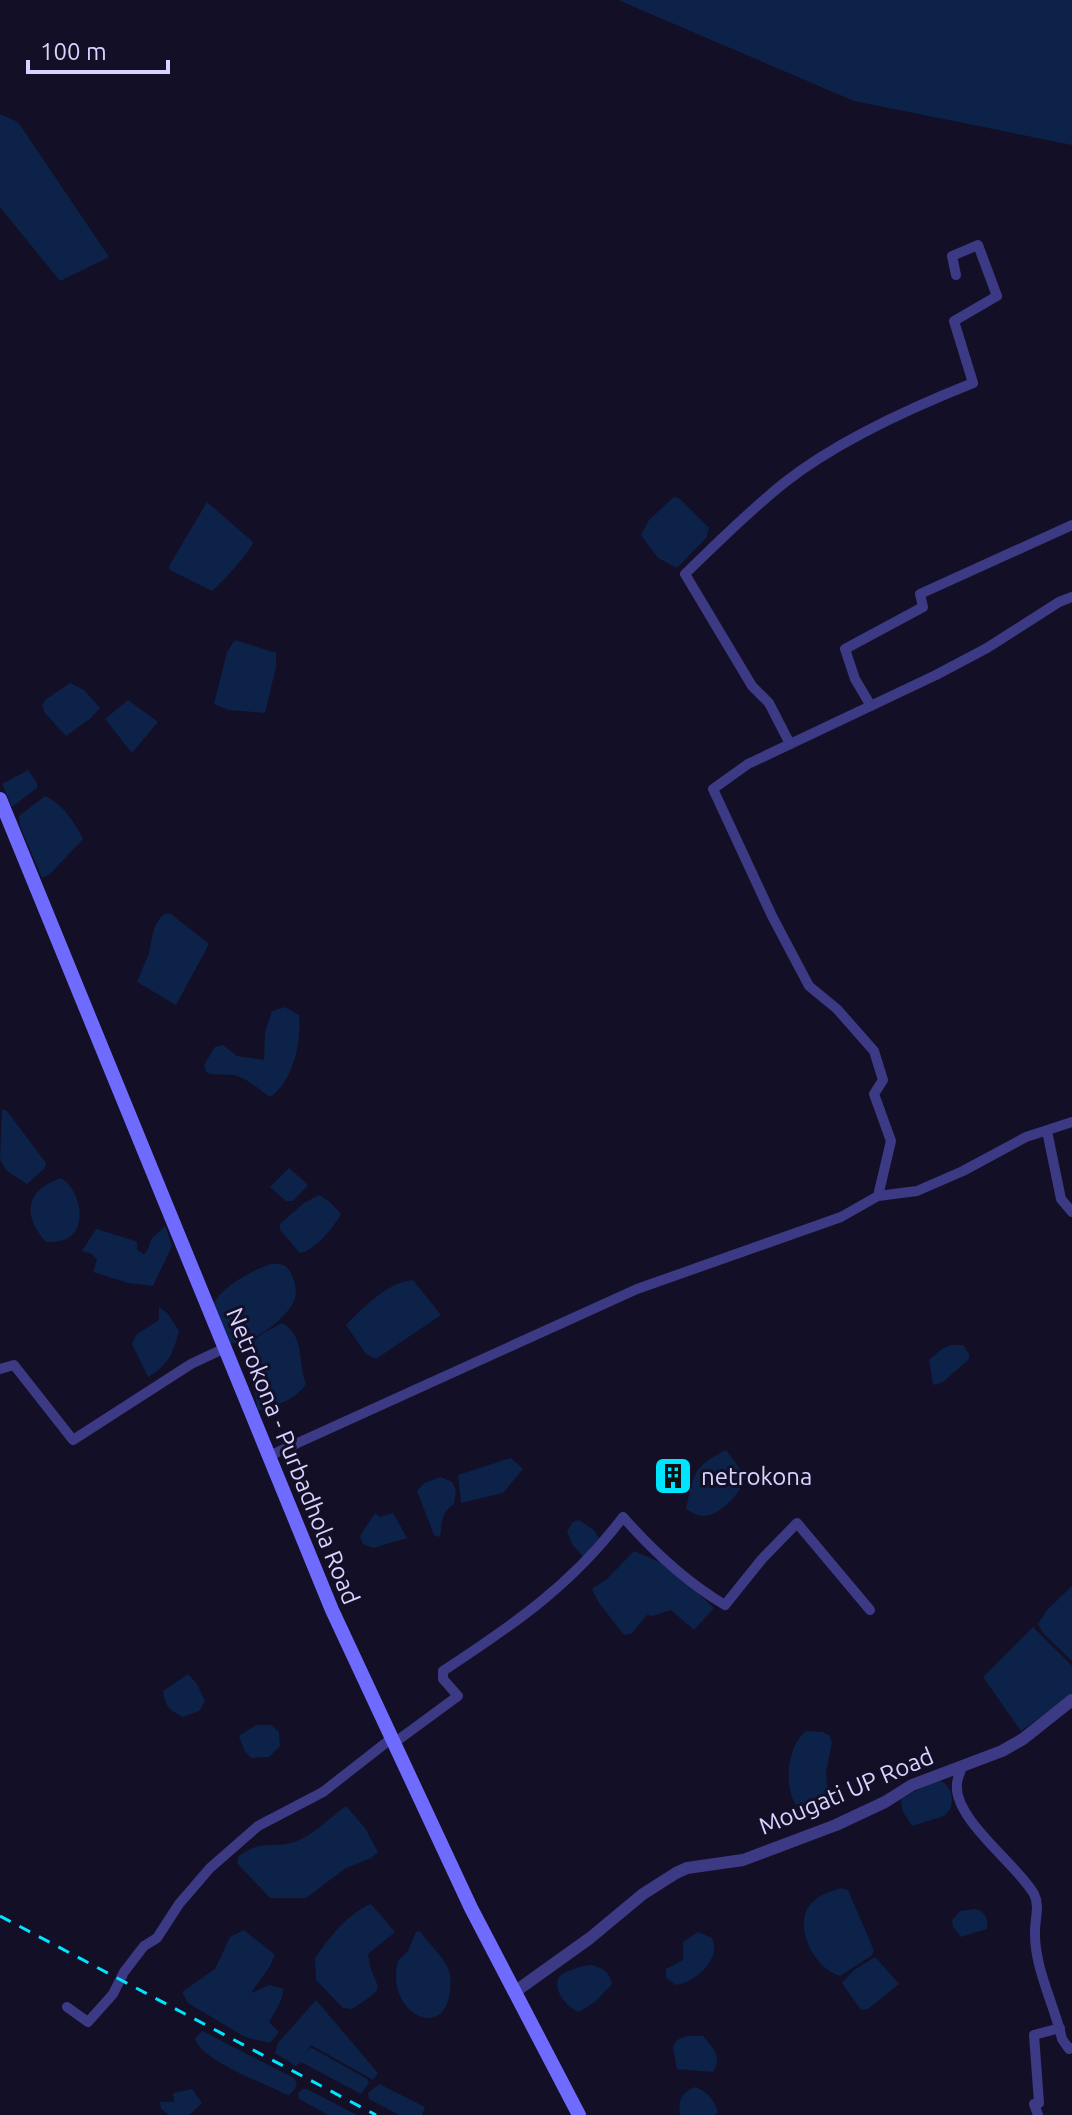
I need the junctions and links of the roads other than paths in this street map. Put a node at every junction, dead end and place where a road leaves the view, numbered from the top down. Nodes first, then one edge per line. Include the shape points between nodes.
1 (956, 275) dead end
2 (1072, 525) edge
3 (1072, 597) edge
4 (871, 706) junction
5 (790, 744) junction
6 (0, 799) edge
7 (1072, 1122) edge
8 (1047, 1131) junction
9 (878, 1196) junction
10 (1072, 1212) edge
11 (225, 1348) junction
12 (0, 1369) edge
13 (269, 1456) junction
14 (870, 1610) dead end
15 (1072, 1700) edge
16 (393, 1740) junction
17 (962, 1766) junction
18 (516, 1991) junction
19 (67, 2007) dead end
20 (1060, 2028) junction
21 (1072, 2048) edge
22 (579, 2115) edge
23 (1038, 2115) edge

1 - 5 street via 952,256 978,245 997,296 954,321 973,383 886,422 796,475 685,574
2 - 4 street via 920,594 923,607 845,649
3 - 4 street via 974,655
4 - 5 street
5 - 9 street via 713,789 809,986 874,1051 883,1080 874,1094 891,1141
6 - 11 main road, Netrokona - Purbadhola Road
7 - 8 street
8 - 9 street via 917,1191
8 - 10 street via 1061,1199
9 - 13 street via 841,1217 637,1289
11 - 12 street via 73,1440 14,1365
11 - 13 main road, Netrokona - Purbadhola Road
13 - 16 main road, Netrokona - Purbadhola Road
14 - 16 street via 797,1523 725,1605 667,1562 623,1517 550,1597 443,1671 443,1679 458,1696
15 - 17 street, Mougati UP Road via 1023,1739
16 - 18 main road, Netrokona - Purbadhola Road
16 - 19 street via 323,1792 258,1826 210,1868 88,2022
17 - 18 street, Mougati UP Road via 836,1825 743,1860 676,1873
17 - 20 street via 959,1800 1034,1895 1035,1947
18 - 22 main road, Netrokona - Purbadhola Road
20 - 21 street via 1066,2046
20 - 23 street via 1034,2035

